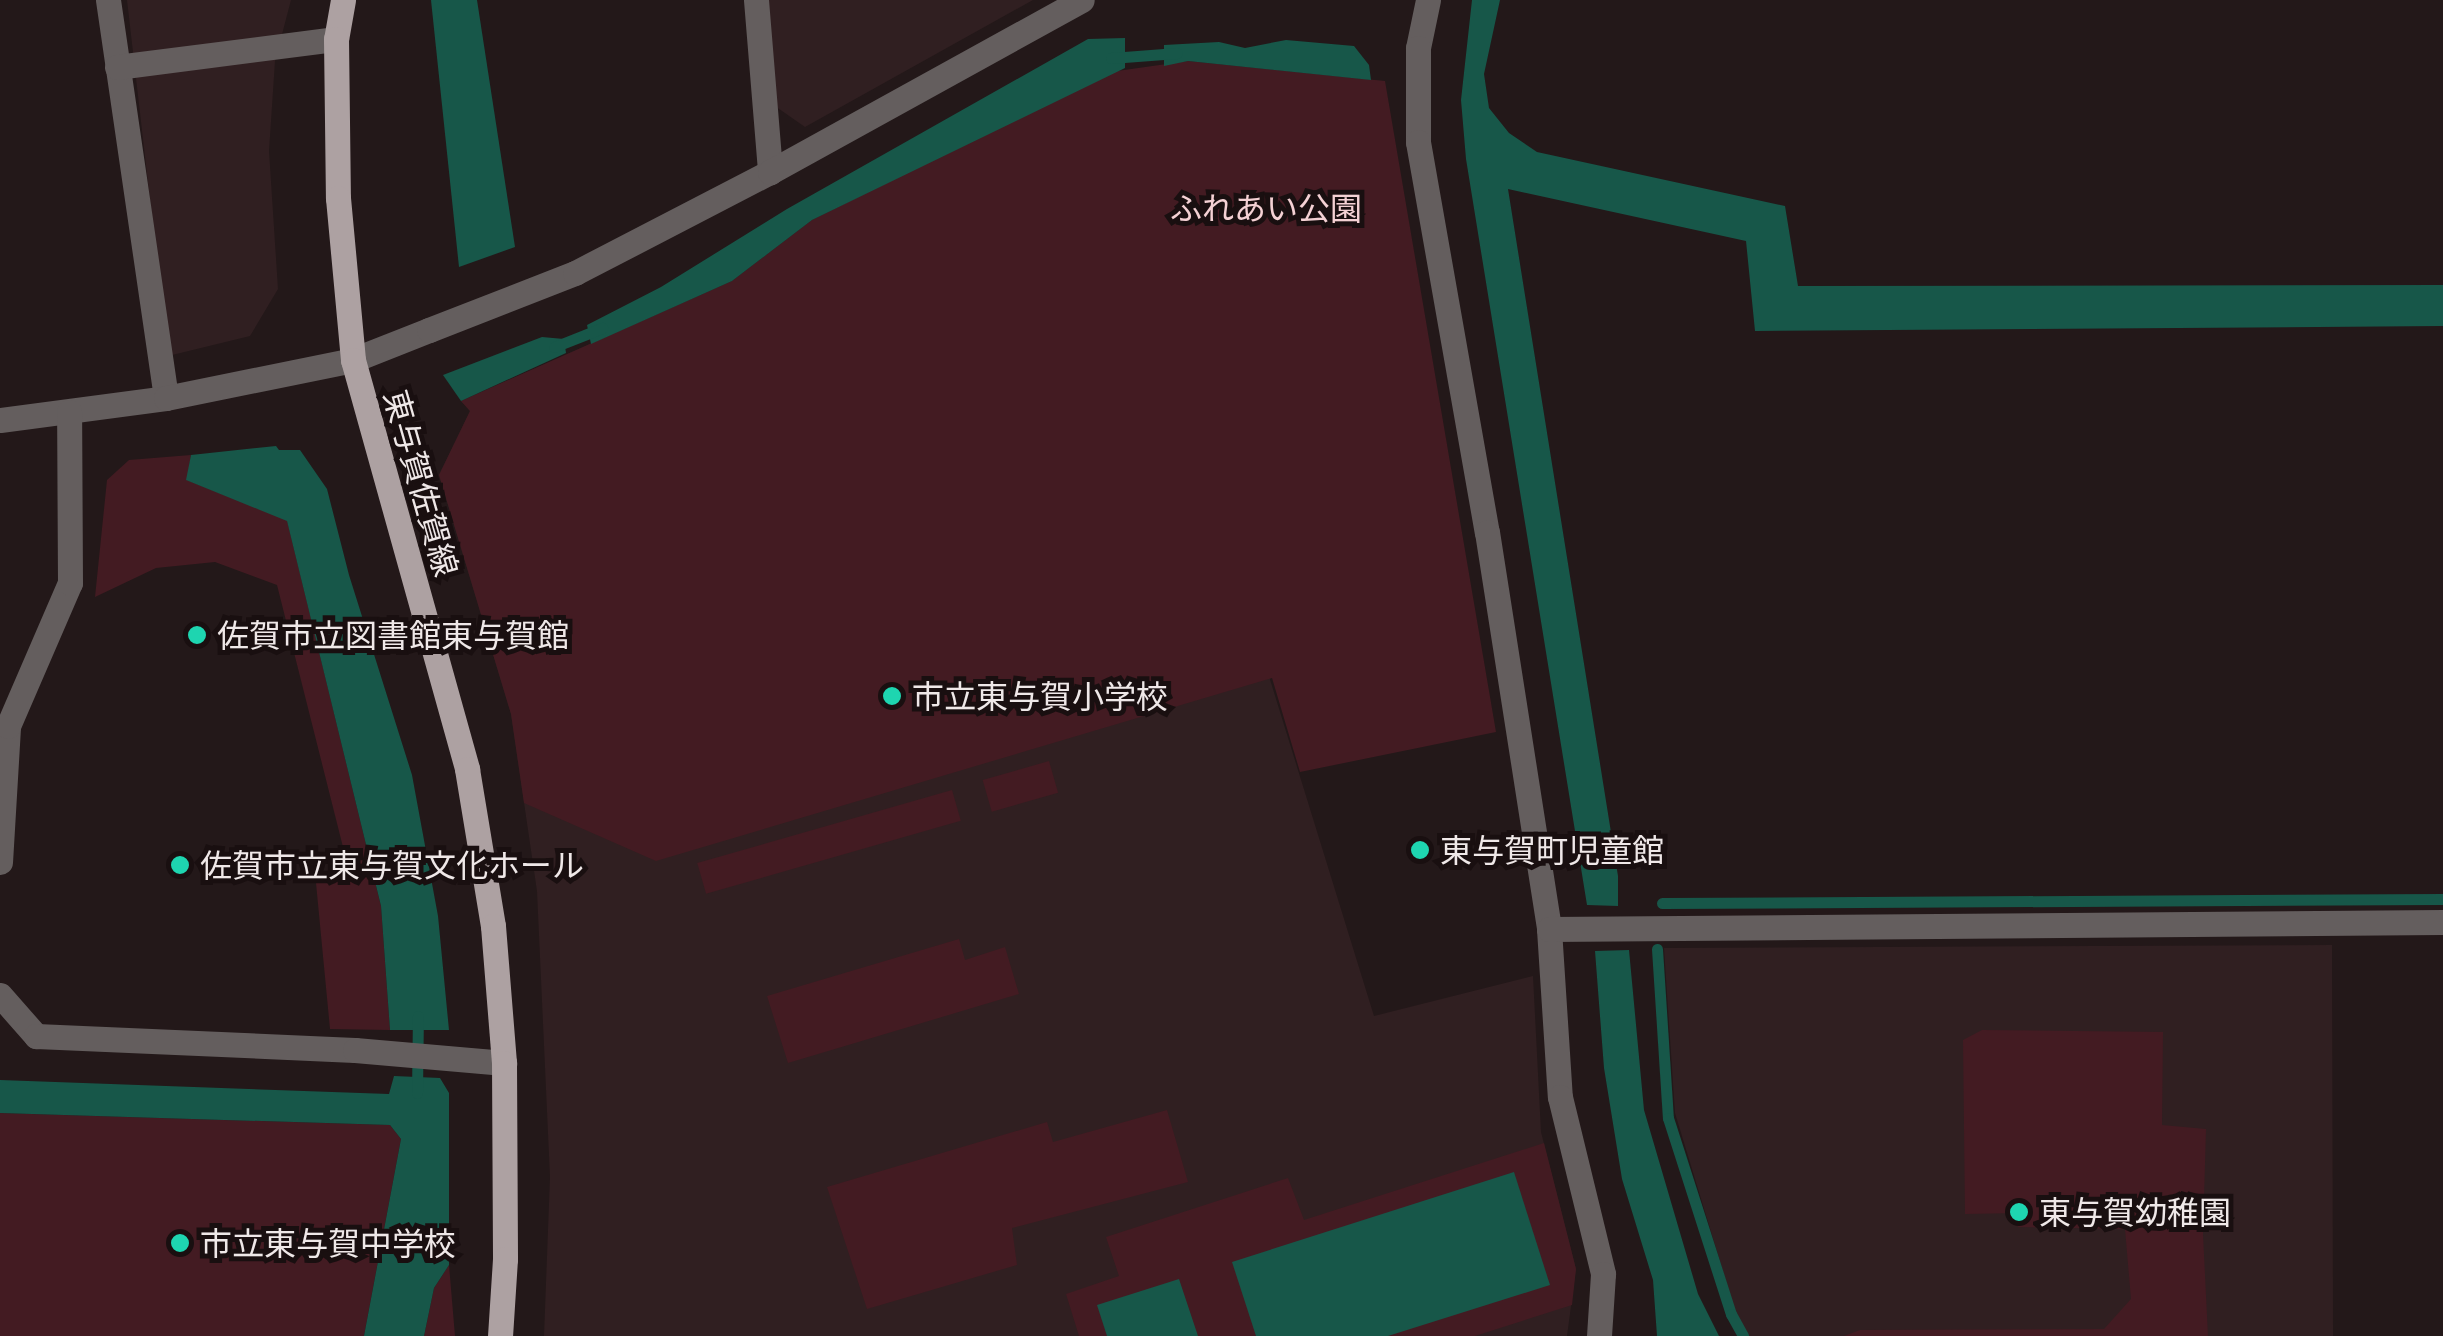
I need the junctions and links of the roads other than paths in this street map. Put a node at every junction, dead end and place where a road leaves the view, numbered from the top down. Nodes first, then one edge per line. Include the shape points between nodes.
1 (108, 0) edge
2 (343, 0) edge
3 (756, 0) edge
4 (1082, 0) edge
5 (1428, 0) edge
6 (336, 38) junction
7 (117, 67) junction
8 (770, 172) junction
9 (352, 360) junction
10 (166, 398) junction
11 (69, 412) junction
12 (0, 420) edge
13 (4, 726) edge
14 (0, 862) edge
15 (2443, 922) edge
16 (1549, 929) junction
17 (0, 995) edge
18 (504, 1063) junction
19 (500, 1336) edge
20 (1599, 1336) edge

1 - 7 street
2 - 6 main road, 東与賀佐賀線
3 - 8 street
4 - 8 street
5 - 16 street via 1418,48 1418,142
6 - 7 street
6 - 9 main road, 東与賀佐賀線 via 338,198
7 - 10 street
8 - 9 street via 575,273
9 - 10 street
9 - 18 main road, 東与賀佐賀線 via 467,769 493,926
10 - 11 street
11 - 12 street
11 - 13 street via 70,583
13 - 14 street
15 - 16 street
16 - 20 street via 1560,1097 1602,1274
17 - 18 street via 36,1036
18 - 19 main road, 東与賀佐賀線

